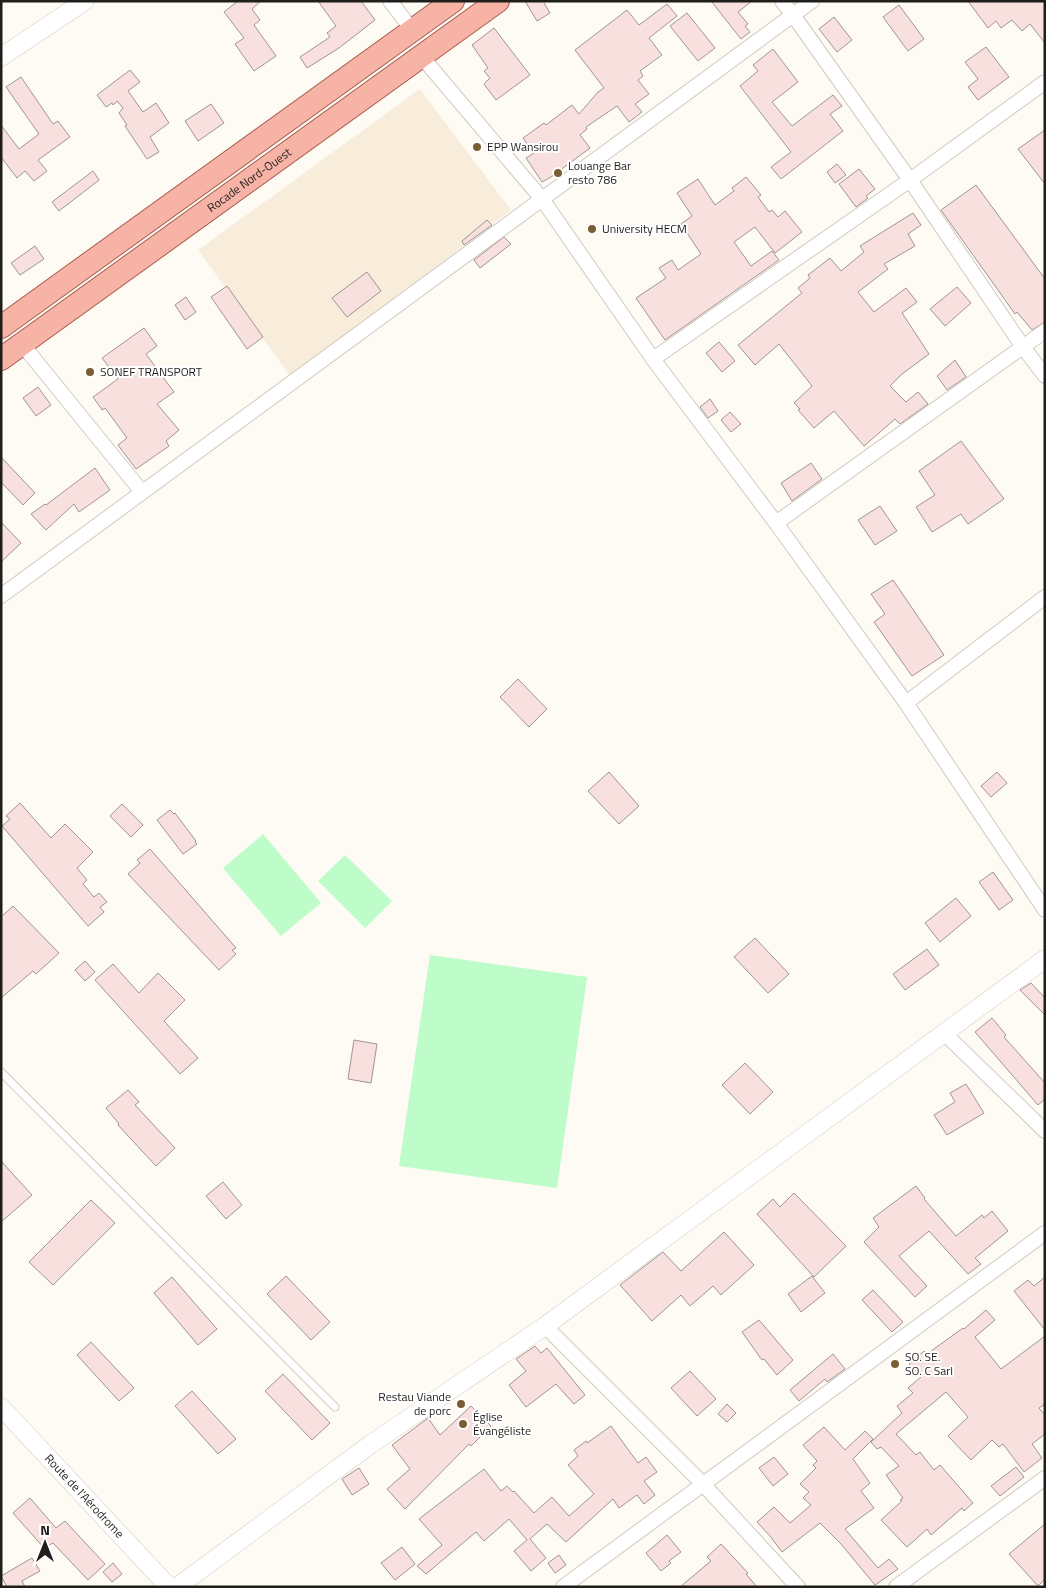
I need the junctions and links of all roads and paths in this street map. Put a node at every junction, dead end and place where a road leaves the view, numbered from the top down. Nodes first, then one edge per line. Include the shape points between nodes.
1 (84, 1) edge
2 (390, 1) edge
3 (453, 1) edge
4 (498, 1) edge
5 (782, 1) edge
6 (812, 1) edge
7 (793, 15) junction
8 (413, 30) junction
9 (1, 57) edge
10 (422, 57) junction
11 (1045, 82) edge
12 (910, 180) junction
13 (542, 199) junction
14 (1, 326) edge
15 (1045, 331) edge
16 (22, 344) junction
17 (1023, 347) junction
18 (1, 359) edge
19 (653, 359) junction
20 (1045, 376) edge
21 (142, 492) junction
22 (776, 523) junction
23 (1, 596) edge
24 (1045, 597) edge
25 (906, 703) junction
26 (1045, 910) edge
27 (1045, 959) edge
28 (944, 1034) junction
29 (1, 1072) edge
30 (1045, 1131) edge
31 (1045, 1233) edge
32 (545, 1326) junction
33 (1, 1407) edge
34 (335, 1407) dead end
35 (1045, 1478) edge
36 (703, 1484) junction
37 (168, 1587) edge
38 (177, 1587) edge
39 (563, 1587) edge
40 (798, 1587) edge
41 (896, 1587) edge

1 - 9 street
2 - 8 street
3 - 8 main road
4 - 10 main road, Rocade Nord-Ouest
5 - 7 street
6 - 7 street
7 - 12 street
7 - 13 street
8 - 14 main road
10 - 13 street
10 - 16 main road, Rocade Nord-Ouest
11 - 12 street
12 - 17 street
12 - 19 street
13 - 19 street
13 - 21 street
15 - 17 street
16 - 18 main road, Rocade Nord-Ouest
16 - 21 street
17 - 20 street
17 - 22 street
19 - 22 street
21 - 23 street
22 - 25 street
24 - 25 street
25 - 26 street
27 - 28 street
28 - 30 street
28 - 32 street
29 - 34 lane
31 - 36 street
32 - 36 street
32 - 38 street via 371,1444
33 - 37 street, Route de l'Aérodrome
35 - 41 street
36 - 39 street
36 - 40 street

